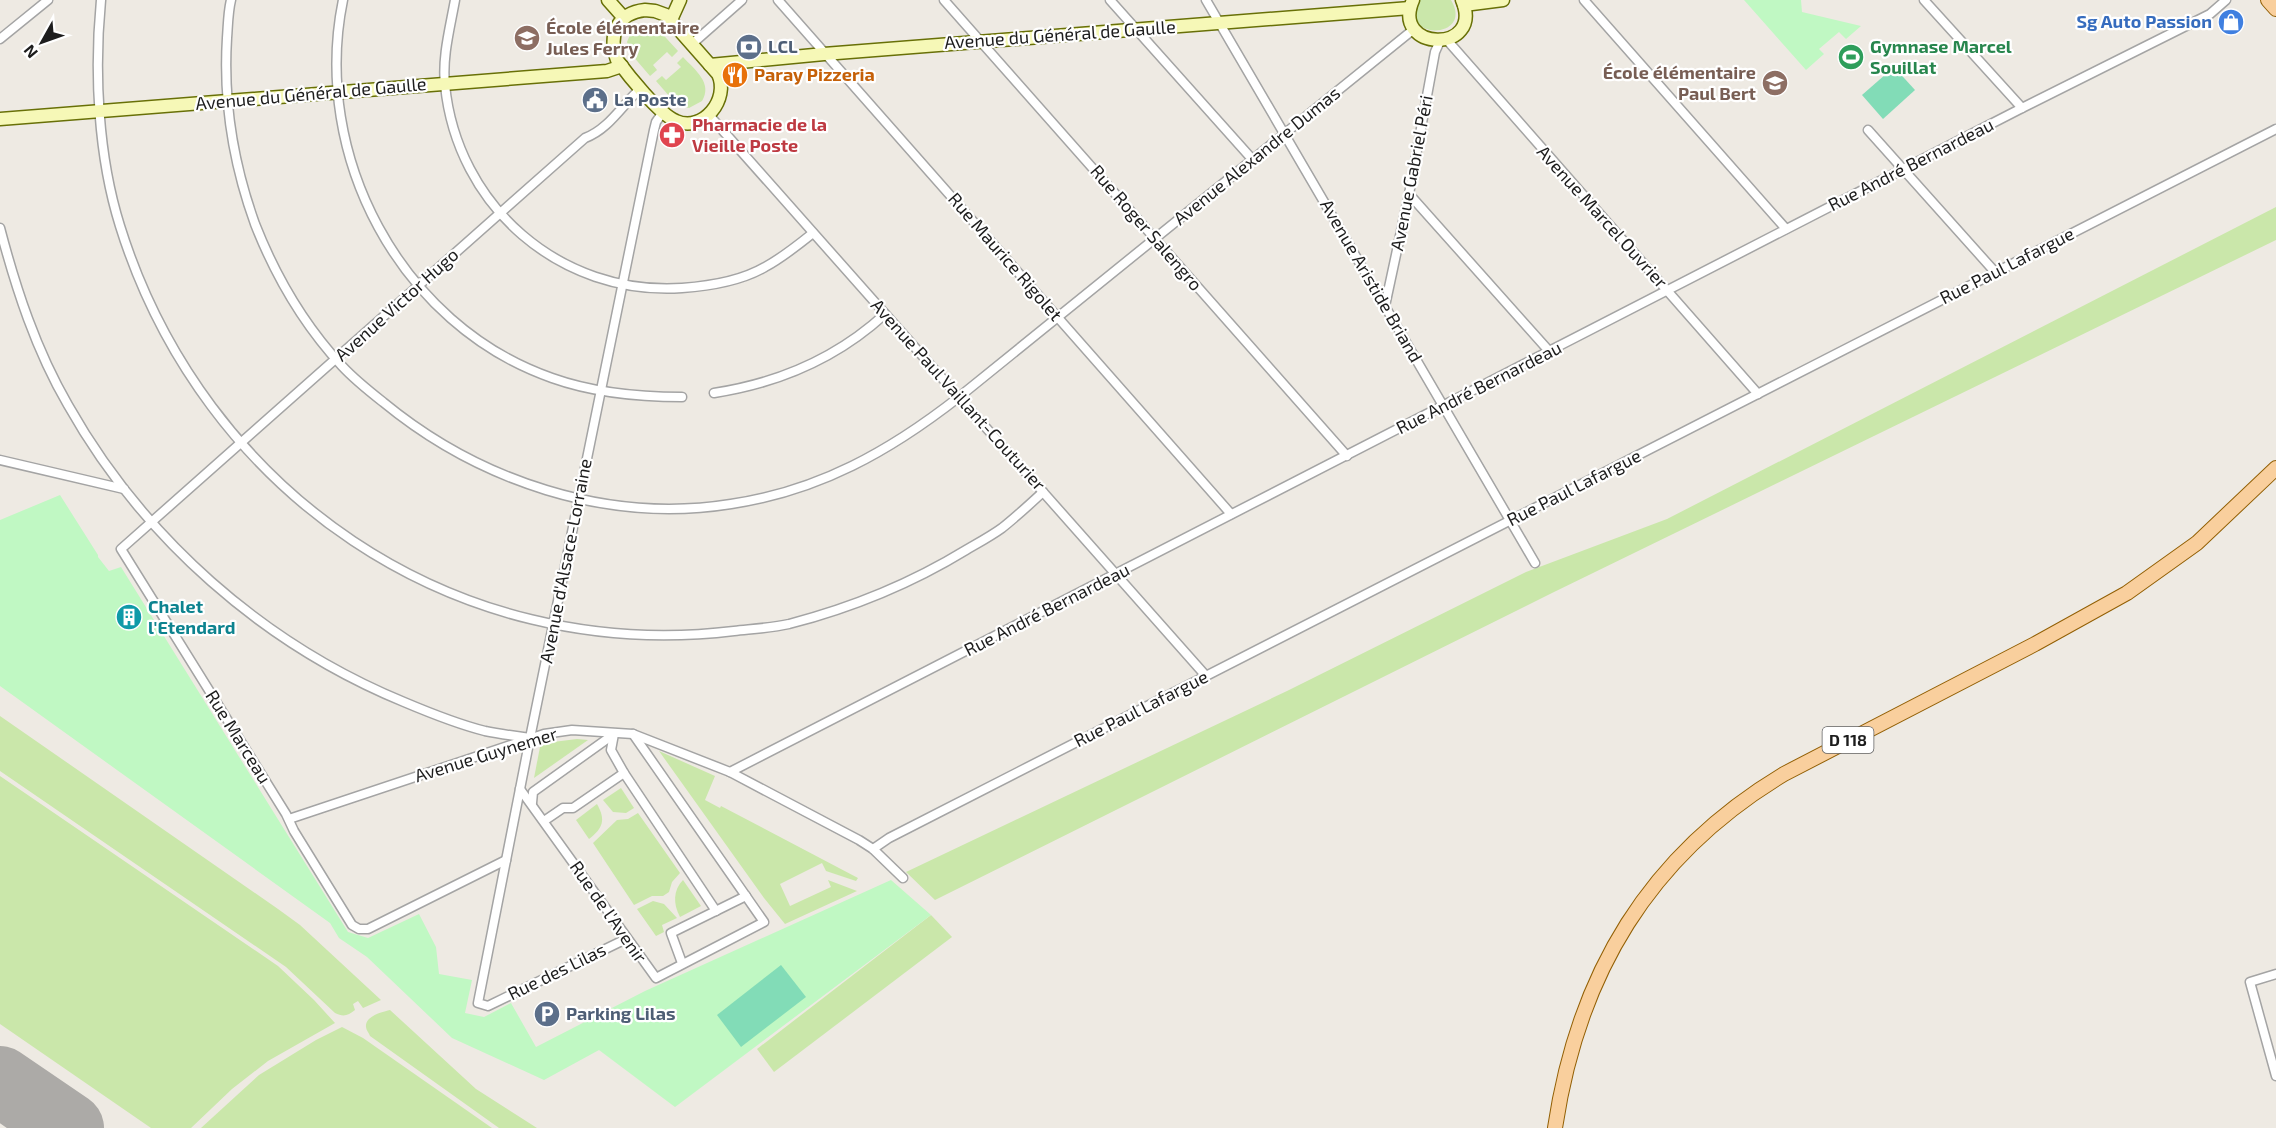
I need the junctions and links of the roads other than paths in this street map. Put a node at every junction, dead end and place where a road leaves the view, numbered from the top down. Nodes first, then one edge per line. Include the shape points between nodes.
1 (48, 0) edge
2 (101, 0) edge
3 (231, 0) edge
4 (344, 0) edge
5 (455, 0) edge
6 (608, 0) edge
7 (680, 0) edge
8 (741, 0) edge
9 (778, 0) edge
10 (944, 0) edge
11 (1110, 0) edge
12 (1206, 0) edge
13 (1503, 0) edge
14 (1584, 0) edge
15 (1924, 0) edge
16 (2226, 0) edge
17 (2268, 0) edge
18 (1412, 2) edge
19 (1463, 2) edge
20 (2276, 9) edge
21 (624, 18) junction
22 (671, 20) junction
23 (1219, 23) junction
24 (1136, 29) junction
25 (1414, 29) junction
26 (0, 39) edge
27 (1443, 40) junction
28 (980, 41) junction
29 (692, 44) junction
30 (824, 54) junction
31 (710, 65) junction
32 (622, 66) junction
33 (444, 84) junction
34 (641, 88) junction
35 (337, 92) junction
36 (226, 101) junction
37 (2022, 108) junction
38 (100, 111) junction
39 (663, 112) junction
40 (710, 115) junction
41 (0, 119) edge
42 (1868, 129) dead end
43 (2276, 129) edge
44 (1285, 134) junction
45 (1252, 159) junction
46 (1905, 170) junction
47 (1409, 194) junction
48 (500, 214) junction
49 (0, 228) edge
50 (1786, 229) junction
51 (813, 233) junction
52 (1155, 238) junction
53 (1995, 272) junction
54 (622, 284) junction
55 (419, 285) junction
56 (1668, 291) junction
57 (1385, 306) junction
58 (885, 314) junction
59 (1058, 317) junction
60 (1549, 351) junction
61 (336, 359) junction
62 (601, 391) junction
63 (714, 393) dead end
64 (1758, 394) junction
65 (682, 397) dead end
66 (959, 397) junction
67 (1444, 406) junction
68 (240, 444) junction
69 (1347, 456) junction
70 (0, 460) edge
71 (2276, 468) edge
72 (124, 489) junction
73 (1043, 492) junction
74 (579, 498) junction
75 (1231, 514) junction
76 (1510, 520) junction
77 (151, 522) junction
78 (122, 549) joint
79 (1535, 563) dead end
80 (1115, 574) junction
81 (554, 624) junction
82 (1206, 676) junction
83 (614, 734) junction
84 (633, 734) junction
85 (530, 738) junction
86 (730, 772) junction
87 (624, 773) junction
88 (520, 789) junction
89 (532, 803) junction
90 (289, 819) junction
91 (544, 821) junction
92 (873, 849) junction
93 (506, 860) junction
94 (903, 878) dead end
95 (746, 896) junction
96 (716, 911) junction
97 (626, 939) junction
98 (682, 963) junction
99 (2276, 974) edge
100 (488, 1006) joint
101 (2276, 1076) edge
102 (1555, 1128) edge

1 - 26 street
2 - 38 street via 97,40
3 - 36 street, Avenue Alexandre Dumas
4 - 35 street via 336,58
5 - 33 street via 445,52
6 - 21 street
7 - 22 street
8 - 29 street
9 - 30 street, Rue Maurice Rigolet
10 - 28 street, Rue Roger Salengro
11 - 24 street
12 - 23 street, Avenue Aristide Briand
13 - 19 street
14 - 50 street
15 - 37 street
16 - 37 street, Rue André Bernardeau via 2210,14
17 - 20 main road
18 - 23 street, Avenue du Général de Gaulle
18 - 25 street via 1410,20
19 - 27 street via 1464,22 1454,36
21 - 22 street via 634,11 650,10
21 - 32 street via 613,38
22 - 29 street
23 - 24 street, Avenue du Général de Gaulle
23 - 44 street, Avenue Aristide Briand
24 - 28 street, Avenue du Général de Gaulle
24 - 45 street
25 - 27 street via 1425,39
25 - 44 street, Avenue Alexandre Dumas
27 - 47 street, Avenue Gabriel Péri via 1435,52
27 - 56 street, Avenue Marcel Ouvrier
28 - 30 street, Avenue du Général de Gaulle
28 - 52 street, Rue Roger Salengro
29 - 31 street
30 - 31 street, Avenue du Général de Gaulle
30 - 59 street, Rue Maurice Rigolet
31 - 40 street via 720,78 721,90
32 - 33 street, Avenue du Général de Gaulle via 607,71
32 - 34 street
33 - 35 street, Avenue du Général de Gaulle
33 - 48 street via 459,148 471,174
34 - 39 street
34 - 48 street, Avenue Victor Hugo via 596,134 585,138
35 - 36 street, Avenue du Général de Gaulle
35 - 55 street via 341,126 361,192 383,237
36 - 38 street, Avenue du Général de Gaulle
36 - 61 street, Avenue Alexandre Dumas via 242,189 264,247 289,294
37 - 46 street, Rue André Bernardeau
38 - 41 street, Avenue du Général de Gaulle
38 - 68 street via 113,201 139,281 183,367
39 - 40 street via 684,124
39 - 54 street, Avenue d'Alsace-Lorraine via 654,130
40 - 51 street, Avenue Paul Vaillant-Couturier
42 - 46 street
43 - 53 street, Rue Paul Lafargue
44 - 45 street, Avenue Alexandre Dumas
44 - 57 street, Avenue Aristide Briand
45 - 52 street, Avenue Alexandre Dumas
46 - 50 street, Rue André Bernardeau
46 - 53 street
47 - 57 street, Avenue Gabriel Péri
47 - 60 street
48 - 54 street via 532,244 571,268
48 - 55 street, Avenue Victor Hugo
49 - 72 street via 41,352 67,404
50 - 56 street, Rue André Bernardeau
51 - 54 street via 764,268 732,280 665,289
51 - 58 street, Avenue Paul Vaillant-Couturier
52 - 59 street, Avenue Alexandre Dumas
52 - 69 street, Rue Roger Salengro
53 - 64 street, Rue Paul Lafargue
54 - 62 street, Avenue d'Alsace-Lorraine
55 - 61 street, Avenue Victor Hugo
55 - 62 street via 456,323 495,351 551,378
56 - 60 street, Rue André Bernardeau
56 - 64 street, Avenue Marcel Ouvrier
57 - 67 street, Avenue Aristide Briand
58 - 63 street via 856,339 816,362 774,381
58 - 66 street, Avenue Paul Vaillant-Couturier
59 - 66 street, Avenue Alexandre Dumas
59 - 75 street, Rue Maurice Rigolet
60 - 67 street, Rue André Bernardeau
61 - 68 street, Avenue Victor Hugo
61 - 74 street, Avenue Alexandre Dumas via 407,422 450,450 496,473
62 - 65 street via 641,397
62 - 74 street, Avenue d'Alsace-Lorraine
64 - 76 street, Rue Paul Lafargue
66 - 73 street, Avenue Paul Vaillant-Couturier
66 - 74 street, Avenue Alexandre Dumas via 896,442 844,472 788,491 731,505 659,509
67 - 69 street, Rue André Bernardeau
67 - 76 street, Avenue Aristide Briand
68 - 77 street, Avenue Victor Hugo
68 - 81 street via 327,524 393,566 465,598
69 - 75 street, Rue André Bernardeau
70 - 72 street
71 - 102 main road, D 118 via 2196,543 2127,593 1784,774 1710,827 1676,859 1651,891 1617,940 1596,980 1569,1057
72 - 77 street
73 - 80 street, Avenue Paul Vaillant-Couturier
73 - 81 street via 1002,528 931,572 857,603 786,625 705,634 633,635
74 - 81 street, Avenue d'Alsace-Lorraine
75 - 80 street, Rue André Bernardeau
76 - 79 street, Avenue Aristide Briand
76 - 82 street, Rue Paul Lafargue
77 - 78 street, Avenue Victor Hugo
77 - 85 street via 192,565 248,613 306,653 369,688 424,711 484,730
78 - 90 street, Rue Marceau
80 - 82 street, Avenue Paul Vaillant-Couturier
80 - 86 street, Rue André Bernardeau
81 - 85 street, Avenue d'Alsace-Lorraine
82 - 92 street, Rue Paul Lafargue
83 - 84 street, Avenue Guynemer
83 - 85 street, Avenue Guynemer via 572,730
83 - 87 street via 612,750
83 - 89 street via 533,792
84 - 86 street, Avenue Guynemer
84 - 95 street, Rue de l'Avenir
85 - 88 street, Avenue d'Alsace-Lorraine
85 - 90 street, Avenue Guynemer
86 - 92 street, Avenue Guynemer
87 - 91 street via 573,808 563,808
87 - 96 street
88 - 89 street, Rue de l'Avenir
88 - 93 street, Avenue d'Alsace-Lorraine
89 - 91 street, Rue de l'Avenir
90 - 93 street, Rue Marceau via 352,925 359,929 368,929
91 - 97 street, Rue de l'Avenir
92 - 94 street, Avenue Guynemer
93 - 100 street, Avenue d'Alsace-Lorraine via 478,1003
95 - 96 street, Rue de l'Avenir
95 - 98 street, Rue de l'Avenir via 764,922
96 - 98 street, Rue de l'Avenir via 671,933
97 - 98 street, Rue de l'Avenir via 656,978
97 - 100 street, Rue des Lilas
99 - 101 street via 2250,982

